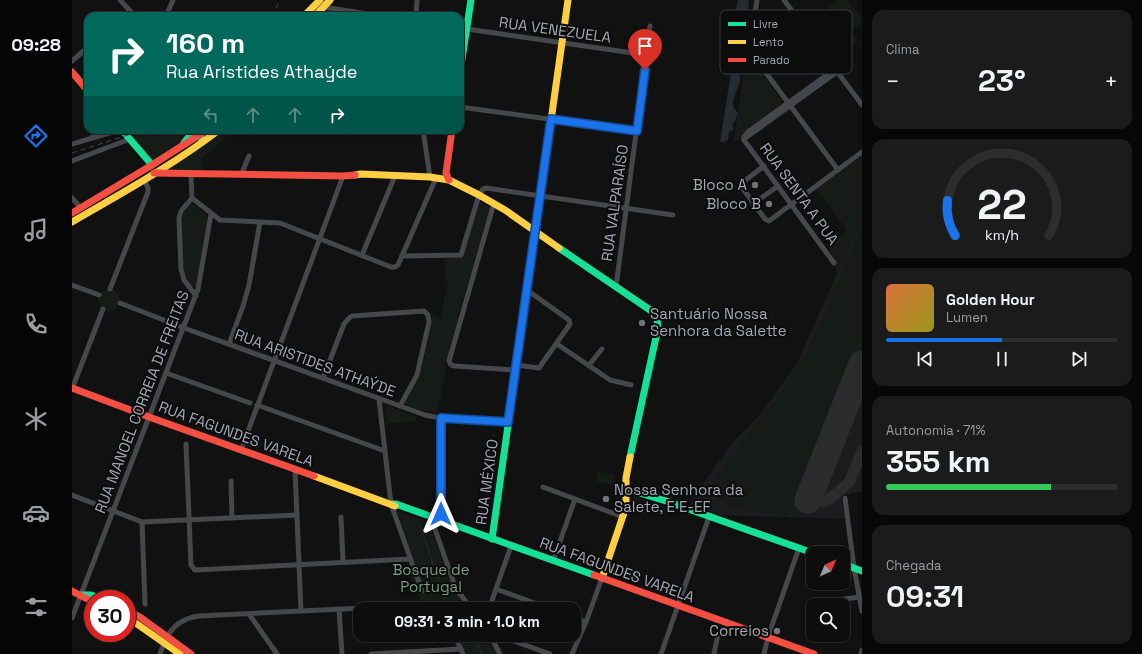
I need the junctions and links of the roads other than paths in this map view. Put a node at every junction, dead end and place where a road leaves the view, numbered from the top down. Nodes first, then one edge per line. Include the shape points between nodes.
1 (120, 0) edge
2 (173, 0) edge
3 (330, 0) edge
4 (417, 0) edge
5 (470, 0) edge
6 (568, 0) edge
7 (756, 0) edge
8 (787, 1) edge
9 (322, 4) edge
10 (755, 10) edge
11 (793, 10) edge
12 (130, 11) edge
13 (168, 12) edge
14 (310, 12) edge
15 (362, 12) edge
16 (416, 12) edge
17 (464, 24) edge
18 (650, 26) dead end
19 (464, 28) edge
20 (562, 43) junction
21 (84, 50) edge
22 (647, 55) junction
23 (72, 61) edge
24 (72, 72) edge
25 (767, 74) edge
26 (830, 74) edge
27 (839, 74) edge
28 (84, 86) edge
29 (789, 104) junction
30 (862, 105) edge
31 (464, 108) edge
32 (551, 119) junction
33 (637, 131) junction
34 (96, 134) edge
35 (106, 134) edge
36 (125, 134) edge
37 (214, 134) edge
38 (424, 134) edge
39 (451, 134) edge
40 (200, 135) joint
41 (91, 138) junction
42 (130, 139) junction
43 (72, 144) edge
44 (199, 145) junction
45 (862, 152) edge
46 (249, 156) dead end
47 (72, 161) edge
48 (152, 165) junction
49 (764, 166) junction
50 (446, 170) junction
51 (838, 170) junction
52 (154, 173) junction
53 (191, 174) junction
54 (241, 175) junction
55 (343, 176) junction
56 (394, 176) junction
57 (433, 177) junction
58 (144, 179) junction
59 (449, 180) junction
60 (122, 184) junction
61 (778, 186) junction
62 (124, 192) junction
63 (479, 195) junction
64 (540, 195) junction
65 (72, 198) edge
66 (192, 198) junction
67 (494, 203) junction
68 (753, 204) junction
69 (791, 204) junction
70 (81, 208) junction
71 (626, 208) junction
72 (72, 213) edge
73 (211, 214) junction
74 (674, 215) dead end
75 (518, 219) junction
76 (537, 219) junction
77 (72, 222) edge
78 (260, 222) junction
79 (535, 231) junction
80 (320, 238) junction
81 (362, 255) junction
82 (402, 256) junction
83 (834, 263) dead end
84 (72, 284) edge
85 (616, 287) junction
86 (110, 289) dead end
87 (527, 290) junction
88 (99, 295) dead end
89 (196, 296) junction
90 (120, 303) dead end
91 (103, 309) dead end
92 (184, 328) junction
93 (228, 344) junction
94 (557, 344) junction
95 (602, 349) dead end
96 (274, 361) junction
97 (589, 365) junction
98 (516, 368) junction
99 (166, 373) junction
100 (323, 378) junction
101 (631, 386) dead end
102 (72, 389) edge
103 (379, 399) junction
104 (250, 403) dead end
105 (257, 405) junction
106 (400, 406) junction
107 (149, 417) junction
108 (441, 418) junction
109 (508, 422) junction
110 (186, 444) dead end
111 (241, 450) junction
112 (385, 451) junction
113 (295, 469) junction
114 (231, 481) dead end
115 (543, 487) dead end
116 (626, 489) junction
117 (72, 495) edge
118 (845, 498) dead end
119 (575, 499) junction
120 (391, 504) junction
121 (113, 510) junction
122 (297, 515) junction
123 (341, 517) dead end
124 (623, 517) junction
125 (709, 517) junction
126 (232, 518) junction
127 (431, 518) junction
128 (189, 520) junction
129 (441, 521) junction
130 (142, 522) junction
131 (492, 539) junction
132 (510, 546) junction
133 (799, 548) junction
134 (806, 550) edge
135 (410, 559) junction
136 (553, 561) junction
137 (344, 562) junction
138 (299, 565) junction
139 (850, 567) edge
140 (854, 568) junction
141 (862, 570) edge
142 (602, 578) junction
143 (496, 589) junction
144 (72, 591) edge
145 (422, 591) dead end
146 (81, 595) junction
147 (84, 597) edge
148 (860, 597) junction
149 (850, 598) edge
150 (466, 602) edge
151 (491, 602) edge
152 (532, 602) edge
153 (145, 604) dead end
154 (678, 606) junction
155 (339, 609) junction
156 (353, 609) edge
157 (301, 611) junction
158 (862, 611) edge
159 (249, 614) junction
160 (136, 616) edge
161 (72, 618) edge
162 (581, 620) edge
163 (136, 622) edge
164 (586, 622) junction
165 (718, 634) dead end
166 (768, 638) junction
167 (165, 640) junction
168 (456, 642) edge
169 (494, 642) edge
170 (517, 642) edge
171 (862, 650) edge
172 (462, 651) edge
173 (398, 653) edge
174 (160, 654) edge
175 (180, 654) edge
176 (191, 654) edge
177 (277, 654) edge
178 (342, 654) edge
179 (370, 654) edge
180 (500, 654) edge
181 (550, 654) edge
182 (572, 654) edge
183 (661, 654) edge
184 (714, 654) edge
185 (764, 654) edge
186 (812, 654) edge
187 (861, 654) edge

1 - 12 street
2 - 13 street
3 - 9 main road
4 - 16 street
5 - 17 main road
6 - 20 main road, RUA MÉXICO
7 - 10 street
8 - 11 street
9 - 14 main road
9 - 15 street
18 - 22 street, RUA VALPARAÍSO
19 - 20 street, RUA VENEZUELA
20 - 22 street, RUA VENEZUELA
20 - 32 main road, RUA MÉXICO
21 - 23 street
22 - 33 street, RUA VALPARAÍSO
24 - 28 main road
25 - 29 street
26 - 29 street
27 - 30 street
29 - 49 street, RUA SENTA A PUA via 744,140
29 - 51 street
31 - 32 street
32 - 33 street
32 - 64 main road, RUA MÉXICO
33 - 71 street, RUA VALPARAÍSO
34 - 41 street
35 - 41 street
36 - 42 main road
37 - 44 main road
38 - 57 street
39 - 50 main road
40 - 44 main road
40 - 48 main road
41 - 43 street
42 - 47 street
42 - 48 main road
44 - 52 main road
45 - 51 street
46 - 54 street
48 - 60 main road
49 - 61 street, RUA SENTA A PUA
49 - 68 street via 742,184
50 - 57 main road via 442,175
50 - 59 main road
51 - 69 street
52 - 53 main road
52 - 58 main road
53 - 54 main road
53 - 66 street
54 - 55 main road
55 - 56 main road
55 - 80 street
56 - 57 main road
56 - 81 street
57 - 59 main road
57 - 82 street
58 - 62 main road
58 - 86 street via 148,192
59 - 63 main road
60 - 62 main road via 120,189
60 - 70 main road
61 - 68 street
61 - 69 street, RUA SENTA A PUA
62 - 77 main road
63 - 64 street via 483,189 489,188
63 - 67 main road
63 - 82 street via 461,255
64 - 71 street
64 - 76 main road, RUA MÉXICO
65 - 70 street
66 - 73 street
66 - 89 street via 180,214 180,264 184,280
67 - 75 main road
67 - 98 street via 449,359 455,366
68 - 69 street via 767,221
69 - 83 street, RUA SENTA A PUA
70 - 72 main road
71 - 74 street
71 - 85 street, RUA VALPARAÍSO
73 - 78 street via 220,220
73 - 89 street, RUA MANOEL CORREIA DE FREITAS
75 - 76 main road via 529,222
75 - 79 main road
76 - 79 main road, RUA MÉXICO
78 - 80 street via 280,223
78 - 93 street via 249,285
79 - 85 main road
79 - 87 main road, RUA MÉXICO
80 - 81 street
80 - 96 street
81 - 82 street via 395,268
84 - 88 street
85 - 116 main road via 653,312 658,328 630,455
87 - 94 street via 570,322
87 - 98 main road, RUA MÉXICO
89 - 92 street, RUA MANOEL CORREIA DE FREITAS
90 - 92 street, RUA ARISTIDES ATHAÝDE
91 - 102 street
92 - 93 street, RUA ARISTIDES ATHAÝDE
92 - 99 street, RUA MANOEL CORREIA DE FREITAS
93 - 96 street, RUA ARISTIDES ATHAÝDE
94 - 97 street
94 - 98 street via 539,368
95 - 97 street
96 - 100 street, RUA ARISTIDES ATHAÝDE
96 - 105 street
97 - 101 street via 610,380
98 - 109 main road, RUA MÉXICO
99 - 104 street
99 - 107 street, RUA MANOEL CORREIA DE FREITAS
100 - 103 street, RUA ARISTIDES ATHAÝDE
100 - 106 street via 344,324 352,316 424,311 429,322 418,370
102 - 107 main road, RUA FAGUNDES VARELA
103 - 106 street, RUA ARISTIDES ATHAÝDE
103 - 112 street
105 - 111 street
105 - 112 street
106 - 108 street, RUA ARISTIDES ATHAÝDE
107 - 111 main road, RUA FAGUNDES VARELA
107 - 121 street, RUA MANOEL CORREIA DE FREITAS
108 - 109 street, RUA ARISTIDES ATHAÝDE
108 - 129 street
109 - 131 main road, RUA MÉXICO
110 - 128 street
111 - 113 main road, RUA FAGUNDES VARELA
112 - 120 street
113 - 120 main road, RUA FAGUNDES VARELA
113 - 122 street
114 - 126 street
115 - 119 street
116 - 124 main road
116 - 125 main road
117 - 121 street
118 - 140 street
119 - 124 street
119 - 136 street
120 - 127 main road, RUA FAGUNDES VARELA
120 - 135 street
121 - 130 street
121 - 146 street, RUA MANOEL CORREIA DE FREITAS
122 - 126 street
122 - 138 street
123 - 137 street
124 - 142 main road
125 - 133 main road
125 - 154 street
126 - 128 street
127 - 129 main road, RUA FAGUNDES VARELA
127 - 150 street via 456,589
128 - 130 street
128 - 138 street via 193,569
129 - 131 main road, RUA FAGUNDES VARELA
130 - 153 street
131 - 132 main road, RUA FAGUNDES VARELA
132 - 136 main road, RUA FAGUNDES VARELA
132 - 143 street
133 - 134 main road
133 - 166 street
135 - 137 street
135 - 145 street
136 - 142 main road, RUA FAGUNDES VARELA
137 - 138 street
138 - 157 street
139 - 140 main road
140 - 141 main road
140 - 148 street
142 - 154 main road, RUA FAGUNDES VARELA
142 - 164 street
143 - 151 street
143 - 152 street
144 - 146 main road
146 - 147 main road
146 - 161 street, RUA MANOEL CORREIA DE FREITAS
148 - 149 street
148 - 158 street
154 - 166 main road, RUA FAGUNDES VARELA
154 - 183 street
155 - 156 street
155 - 157 street
155 - 178 street
157 - 159 street
159 - 167 street via 185,619 175,625
159 - 177 street
160 - 167 main road
162 - 164 street
163 - 167 main road
164 - 182 street
165 - 184 street
166 - 185 street
166 - 186 main road, RUA FAGUNDES VARELA
167 - 174 street
167 - 175 main road
167 - 176 main road
168 - 172 street
169 - 180 street
170 - 181 street
171 - 187 street
172 - 173 street
173 - 179 street

